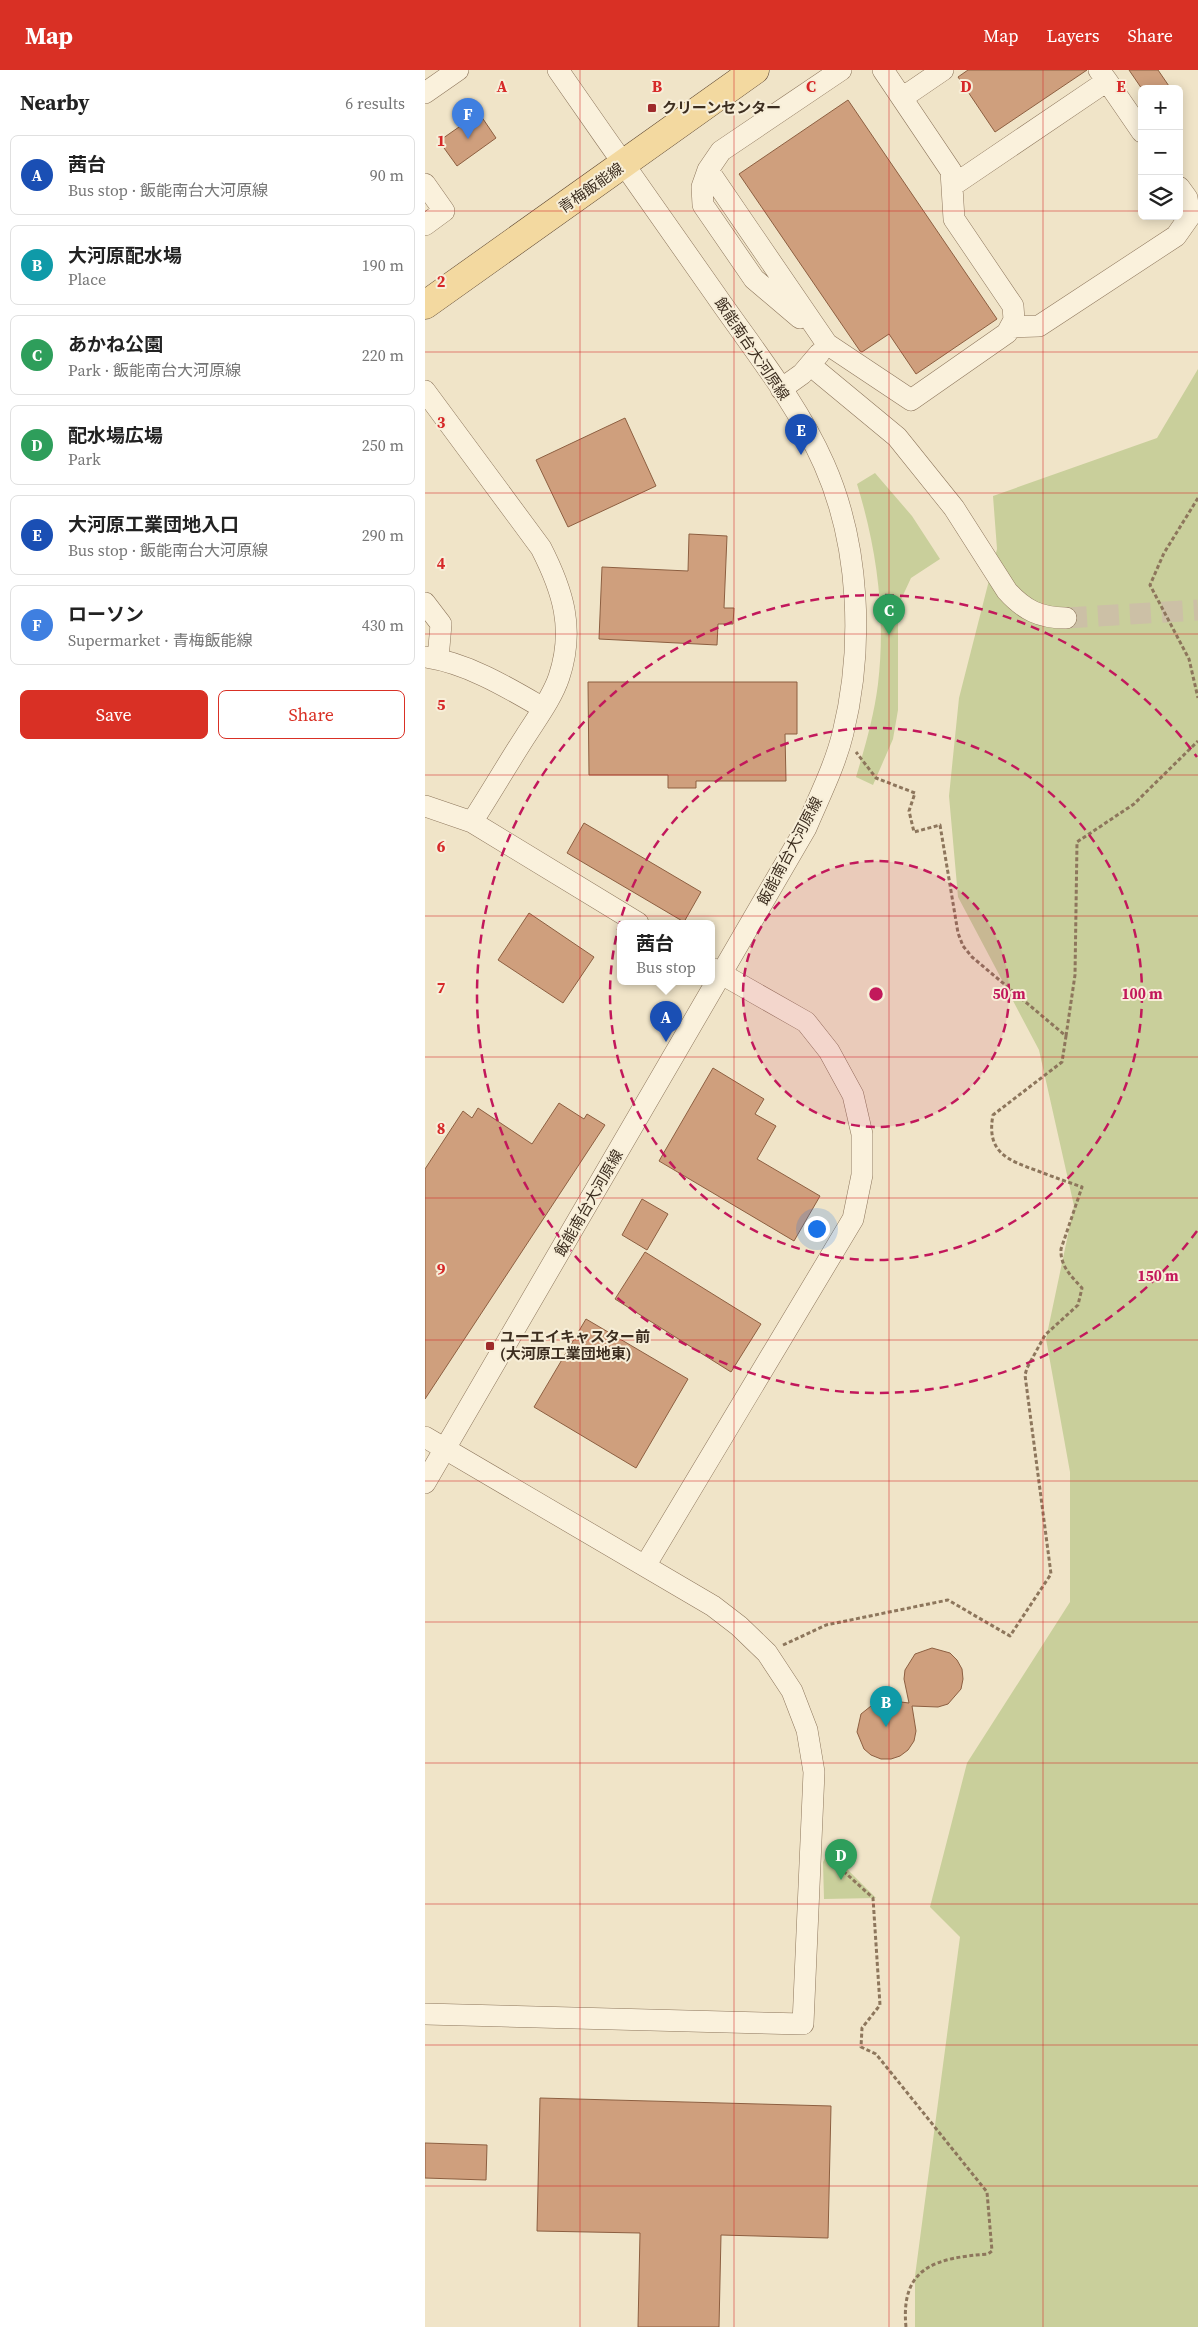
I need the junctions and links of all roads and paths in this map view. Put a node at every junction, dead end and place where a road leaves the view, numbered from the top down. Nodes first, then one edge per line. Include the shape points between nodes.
1 (458, 70) edge
2 (558, 70) edge
3 (755, 70) edge
4 (841, 70) edge
5 (883, 70) edge
6 (943, 70) edge
7 (1103, 76) edge
8 (425, 93) edge
9 (902, 98) junction
10 (1141, 130) edge
11 (624, 164) junction
12 (425, 184) edge
13 (952, 186) junction
14 (1183, 192) edge
15 (425, 225) edge
16 (425, 305) edge
17 (1012, 327) junction
18 (824, 340) junction
19 (810, 365) junction
20 (781, 389) junction
21 (425, 391) edge
22 (1198, 498) edge
23 (425, 603) edge
24 (1066, 618) tunnel mouth
25 (431, 658) edge
26 (1198, 698) edge
27 (543, 708) junction
28 (843, 734) junction
29 (1198, 741) edge
30 (425, 806) edge
31 (472, 822) junction
32 (633, 920) edge
33 (717, 971) edge
34 (709, 985) edge
35 (1066, 1036) junction
36 (425, 1437) edge
37 (446, 1449) junction
38 (425, 1483) edge
39 (645, 1566) junction
40 (767, 1653) junction
41 (812, 1842) junction
42 (425, 2014) edge
43 (906, 2327) edge

1 - 8 street
2 - 11 street, 飯能南台大河原線
3 - 11 main road, 青梅飯能線
4 - 18 street via 721,151 708,170
5 - 9 street
6 - 9 street
7 - 10 street
7 - 13 street
9 - 13 street via 951,171
11 - 16 main road, 青梅飯能線
11 - 20 street, 飯能南台大河原線
12 - 15 street via 444,211
13 - 17 street via 954,219 1013,306
14 - 17 street via 1190,216 1176,236 1039,326
17 - 18 street via 911,400
18 - 19 street
19 - 20 street
19 - 24 street via 892,431 954,508 1007,591 1029,611 1048,618
20 - 28 street, 飯能南台大河原線 via 824,464 848,546 855,644
21 - 27 street via 541,548 563,599 565,653 559,678
22 - 26 path via 1150,585 1189,659
23 - 25 street via 441,624
25 - 27 street via 497,682
27 - 31 street
28 - 33 street, 飯能南台大河原線 via 806,828
28 - 35 path via 876,778 915,794 909,811 914,832 941,825 958,933 963,946
29 - 35 path via 1134,804 1077,842 1075,975
30 - 31 street
31 - 32 street
33 - 39 street via 806,1022 829,1051 853,1095 862,1134 862,1175 853,1219
34 - 37 street, 飯能南台大河原線
35 - 40 path via 1062,1062 993,1115 990,1129 996,1147 1011,1162 1083,1187 1061,1248 1065,1268 1082,1288 1078,1305 1045,1335 1025,1376 1051,1574 1010,1636 948,1600 826,1625
36 - 37 street
37 - 38 street, 飯能南台大河原線
37 - 39 street
39 - 40 street via 713,1606
40 - 41 street via 792,1691 807,1730 814,1772
41 - 42 street via 803,2024
41 - 43 path via 873,1898 880,2005 861,2028 861,2047 876,2054 987,2192 992,2251 952,2256 930,2266 909,2285 904,2307

